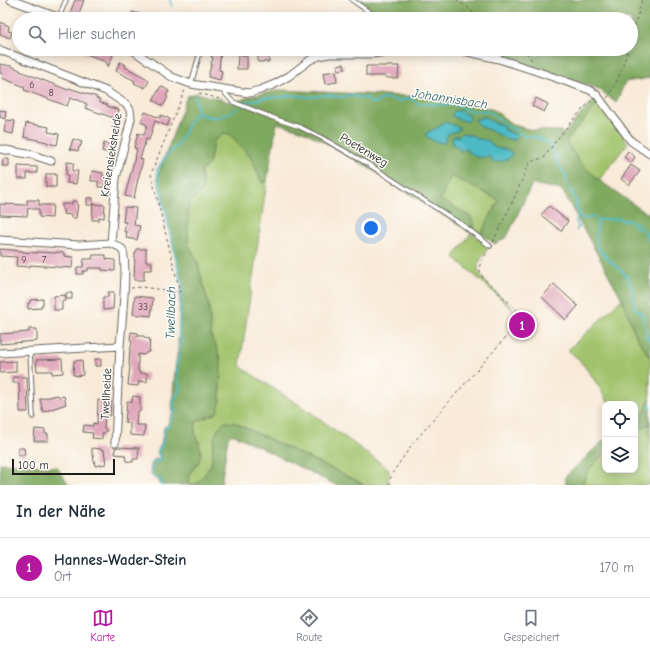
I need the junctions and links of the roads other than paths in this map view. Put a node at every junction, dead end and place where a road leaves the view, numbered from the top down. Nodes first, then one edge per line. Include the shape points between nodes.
1 (11, 0) edge
2 (66, 0) edge
3 (352, 0) edge
4 (44, 12) edge
5 (63, 12) edge
6 (369, 12) edge
7 (0, 50) edge
8 (12, 55) edge
9 (16, 56) edge
10 (142, 56) edge
11 (199, 56) edge
12 (321, 56) edge
13 (486, 56) edge
14 (191, 84) junction
15 (220, 88) junction
16 (0, 149) edge
17 (650, 154) edge
18 (51, 161) dead end
19 (0, 240) edge
20 (111, 243) junction
21 (490, 246) road end
22 (120, 346) junction
23 (30, 351) junction
24 (0, 353) edge
25 (33, 417) dead end
26 (115, 443) dead end

1 - 4 street
2 - 5 lane
3 - 6 lane
7 - 8 street, Kreiensieksheide
9 - 20 street, Kreiensieksheide via 106,91 127,104 131,119 116,178
10 - 14 street via 172,76
11 - 14 lane
12 - 15 street via 310,60 275,84 260,90 249,93
13 - 17 street via 590,90 597,95 631,141
14 - 15 street
15 - 21 lane, Poetenweg via 233,102 300,127 368,164 464,226
16 - 18 street
19 - 20 street via 79,245
20 - 22 street via 120,247 124,256 125,289
22 - 23 street
22 - 26 street, Twellheide
23 - 24 street
23 - 25 lane

